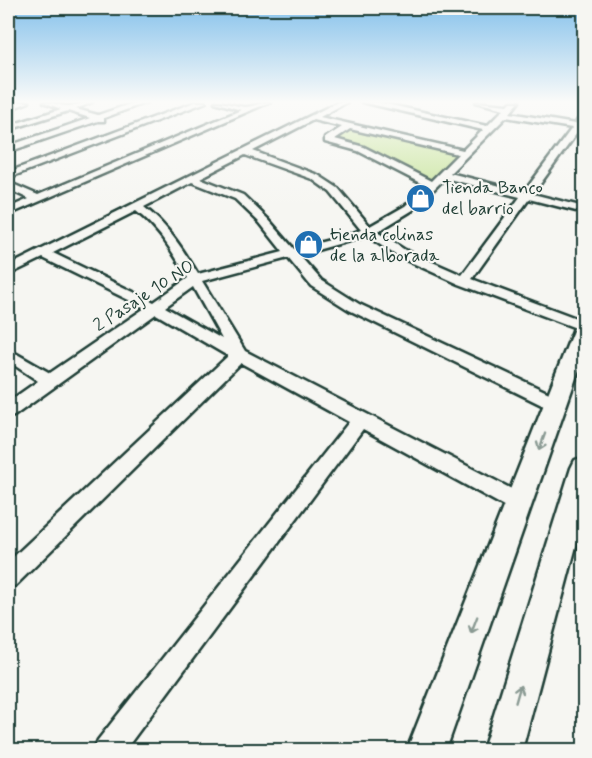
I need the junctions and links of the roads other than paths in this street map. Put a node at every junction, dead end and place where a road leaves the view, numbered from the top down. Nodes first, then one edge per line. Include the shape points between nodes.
1 (42, 137) edge
2 (108, 137) edge
3 (184, 137) edge
4 (274, 137) edge
5 (332, 137) edge
6 (398, 137) edge
7 (481, 137) edge
8 (573, 137) edge
9 (8, 149) edge
10 (245, 152) junction
11 (465, 153) junction
12 (443, 174) junction
13 (8, 175) edge
14 (192, 179) junction
15 (8, 185) edge
16 (432, 185) junction
17 (527, 195) junction
18 (37, 199) junction
19 (137, 206) junction
20 (585, 210) edge
21 (8, 212) edge
22 (368, 231) junction
23 (43, 253) junction
24 (290, 253) junction
25 (8, 271) edge
26 (194, 280) junction
27 (464, 281) junction
28 (156, 308) junction
29 (585, 327) edge
30 (8, 354) edge
31 (239, 355) junction
32 (48, 380) junction
33 (556, 404) junction
34 (8, 411) edge
35 (362, 419) junction
36 (585, 468) edge
37 (520, 504) junction
38 (8, 577) edge
39 (108, 750) edge
40 (426, 750) edge
41 (502, 750) edge

1 - 9 street
2 - 13 street
3 - 18 street
4 - 10 street
5 - 16 street via 328,140 361,149
6 - 11 street
7 - 11 street, 2 Pasaje 10 NO
8 - 17 street
10 - 14 street
10 - 22 street via 315,177 334,190
11 - 12 street, 2 Pasaje 10 NO
12 - 16 street, 2 Pasaje 10 NO
12 - 17 street
14 - 19 street
14 - 24 street via 239,197
15 - 18 street
16 - 22 street, 2 Pasaje 10 NO via 409,208
17 - 20 street
17 - 27 street
18 - 21 street
19 - 23 street
19 - 26 street via 165,232
22 - 24 street, 2 Pasaje 10 NO
22 - 27 street via 401,253
23 - 25 street
23 - 28 street
24 - 26 street, 2 Pasaje 10 NO
24 - 33 street via 316,283 354,307
26 - 28 street, 2 Pasaje 10 NO
26 - 31 street
27 - 29 street
28 - 31 street
28 - 32 street, 2 Pasaje 10 NO
29 - 33 street
30 - 32 street
31 - 35 street
31 - 38 street
32 - 34 street, 2 Pasaje 10 NO
33 -> 37 street
35 - 37 street
35 - 39 street
41 -> 36 street
37 -> 40 street

